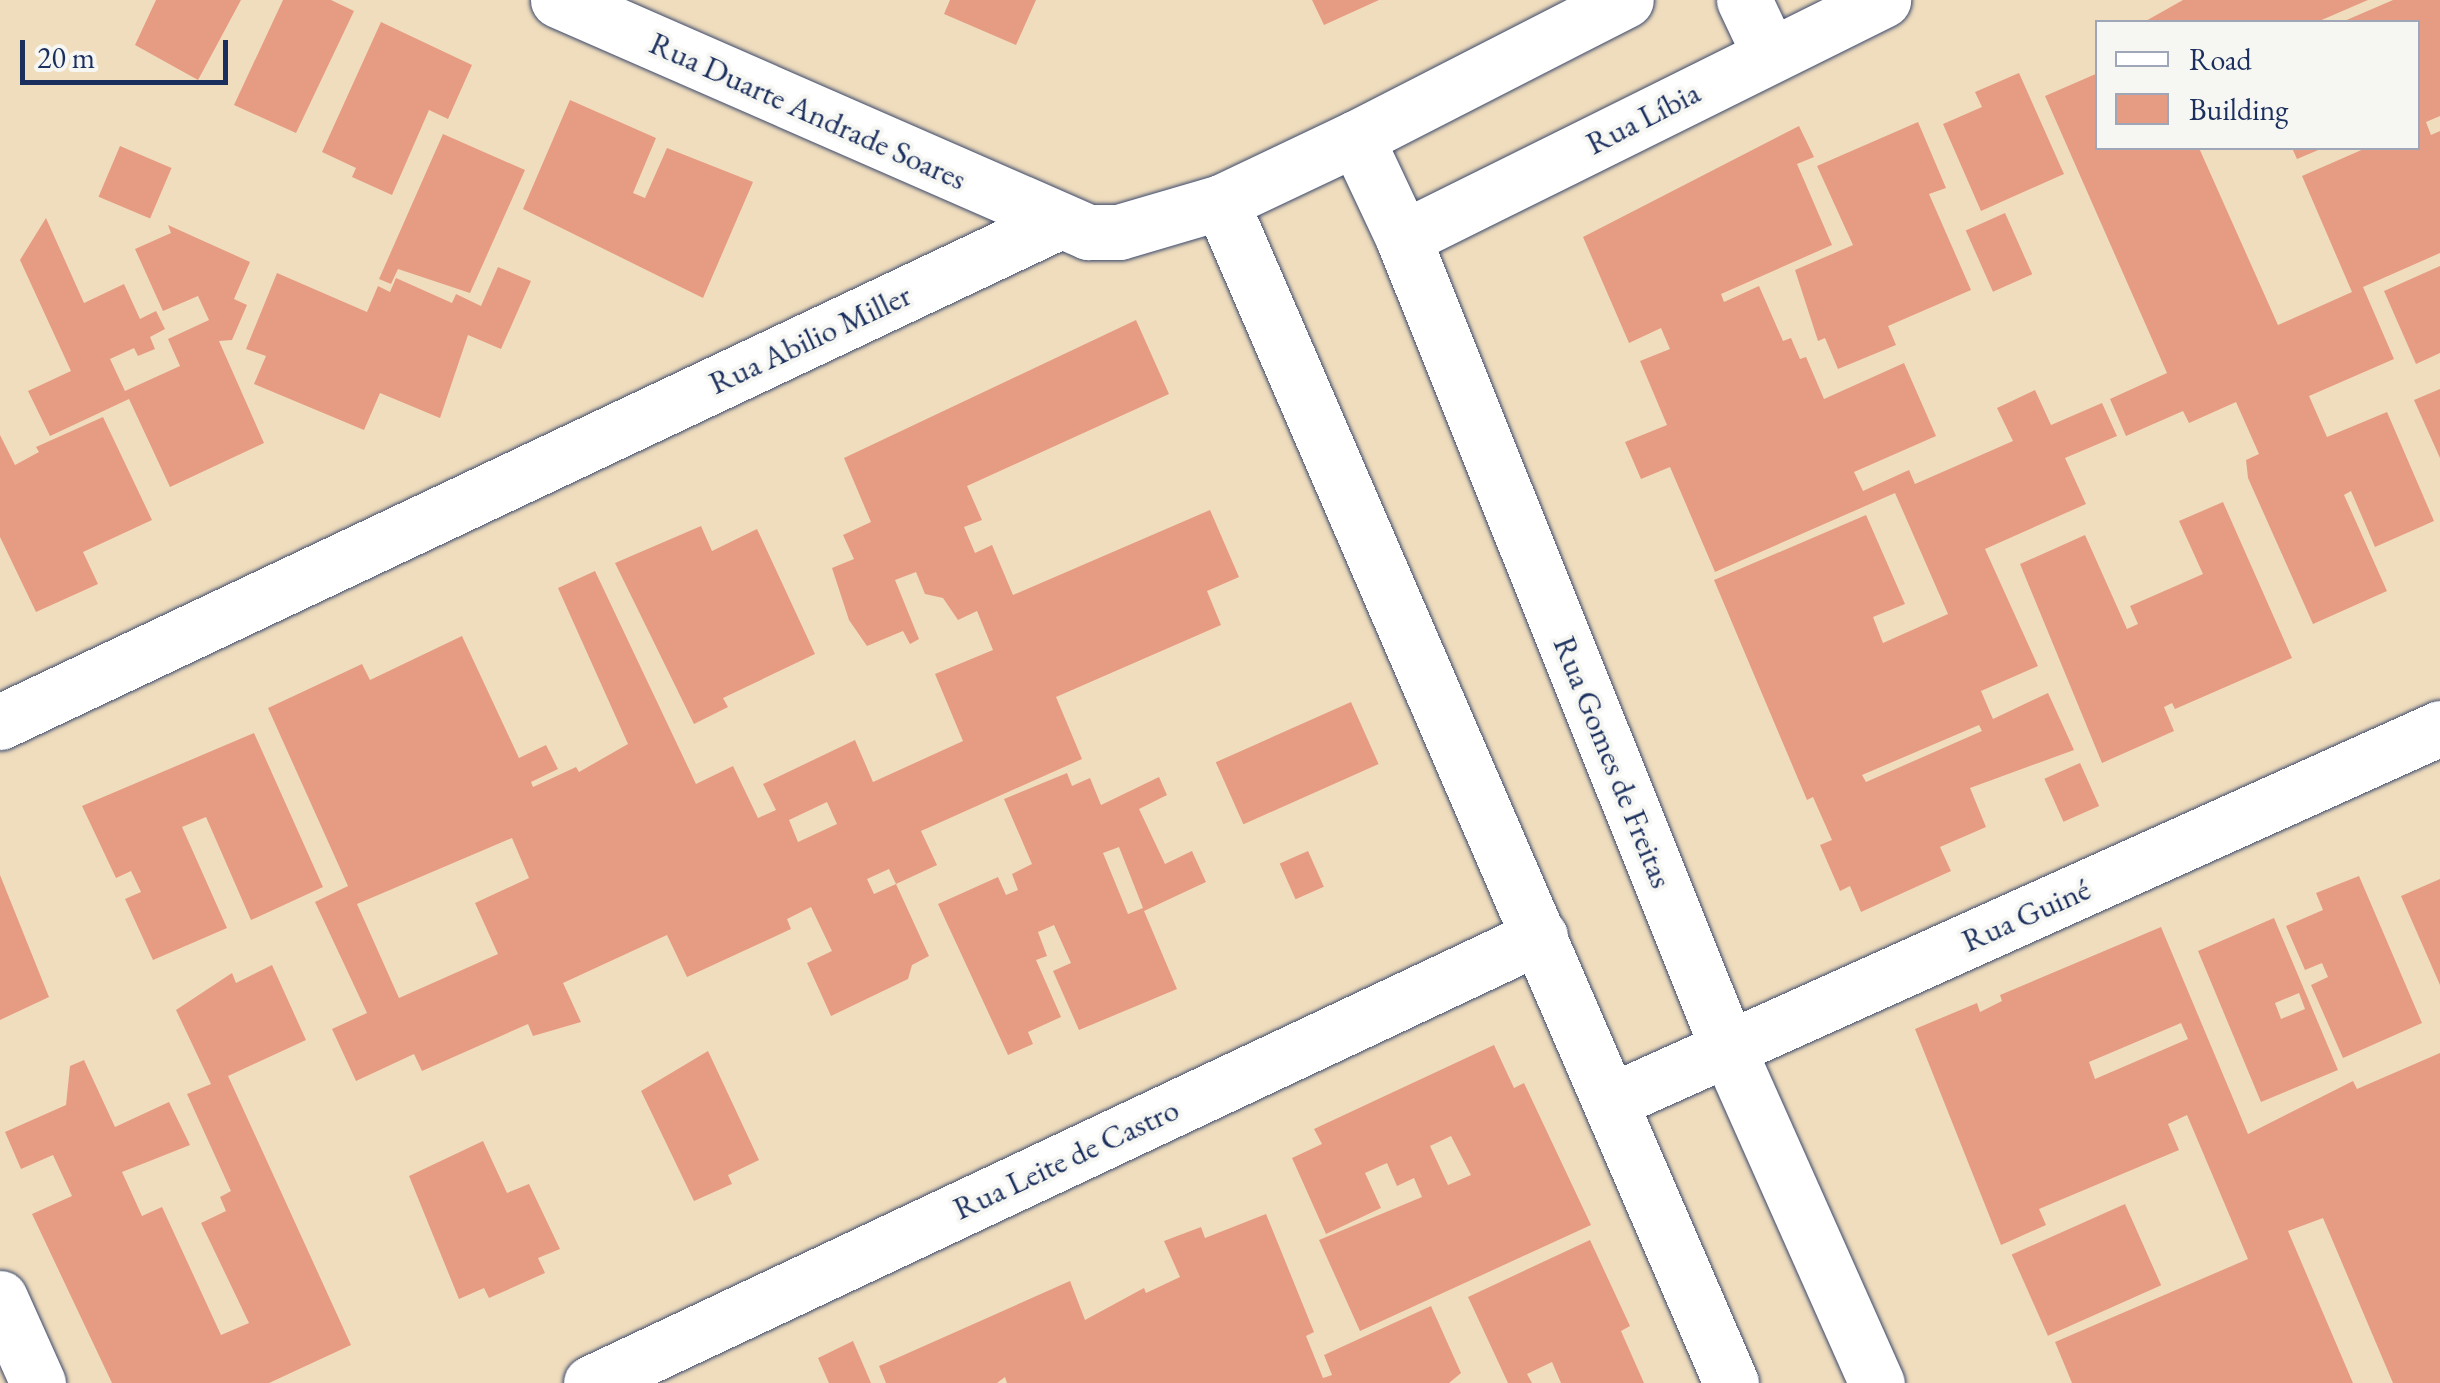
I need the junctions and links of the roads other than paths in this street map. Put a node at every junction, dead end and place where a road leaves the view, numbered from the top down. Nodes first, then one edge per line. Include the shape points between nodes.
1 (558, 0) edge
2 (1626, 0) edge
3 (1744, 0) edge
4 (1883, 0) edge
5 (1770, 55) junction
6 (1356, 138) junction
7 (1220, 202) junction
8 (1058, 222) junction
9 (1403, 238) junction
10 (0, 722) edge
11 (2440, 728) edge
12 (1540, 936) junction
13 (1728, 1049) junction
14 (1611, 1101) junction
15 (0, 1298) edge
16 (38, 1383) edge
17 (591, 1383) edge
18 (1731, 1383) edge
19 (1878, 1383) edge

1 - 8 street, Rua Duarte Andrade Soares
2 - 6 street
3 - 5 street
4 - 5 street, Rua Líbia
5 - 9 street, Rua Líbia
6 - 7 street
6 - 9 street, Rua Gomes de Freitas
7 - 8 street via 1120,232 1088,232
7 - 12 street
8 - 10 street, Rua Abilio Miller
9 - 13 street, Rua Gomes de Freitas
11 - 13 street, Rua Guiné
12 - 14 street
12 - 17 street, Rua Leite de Castro
13 - 14 street, Rua Guiné
13 - 19 street, Rua Gomes de Freitas
14 - 18 street
15 - 16 street

